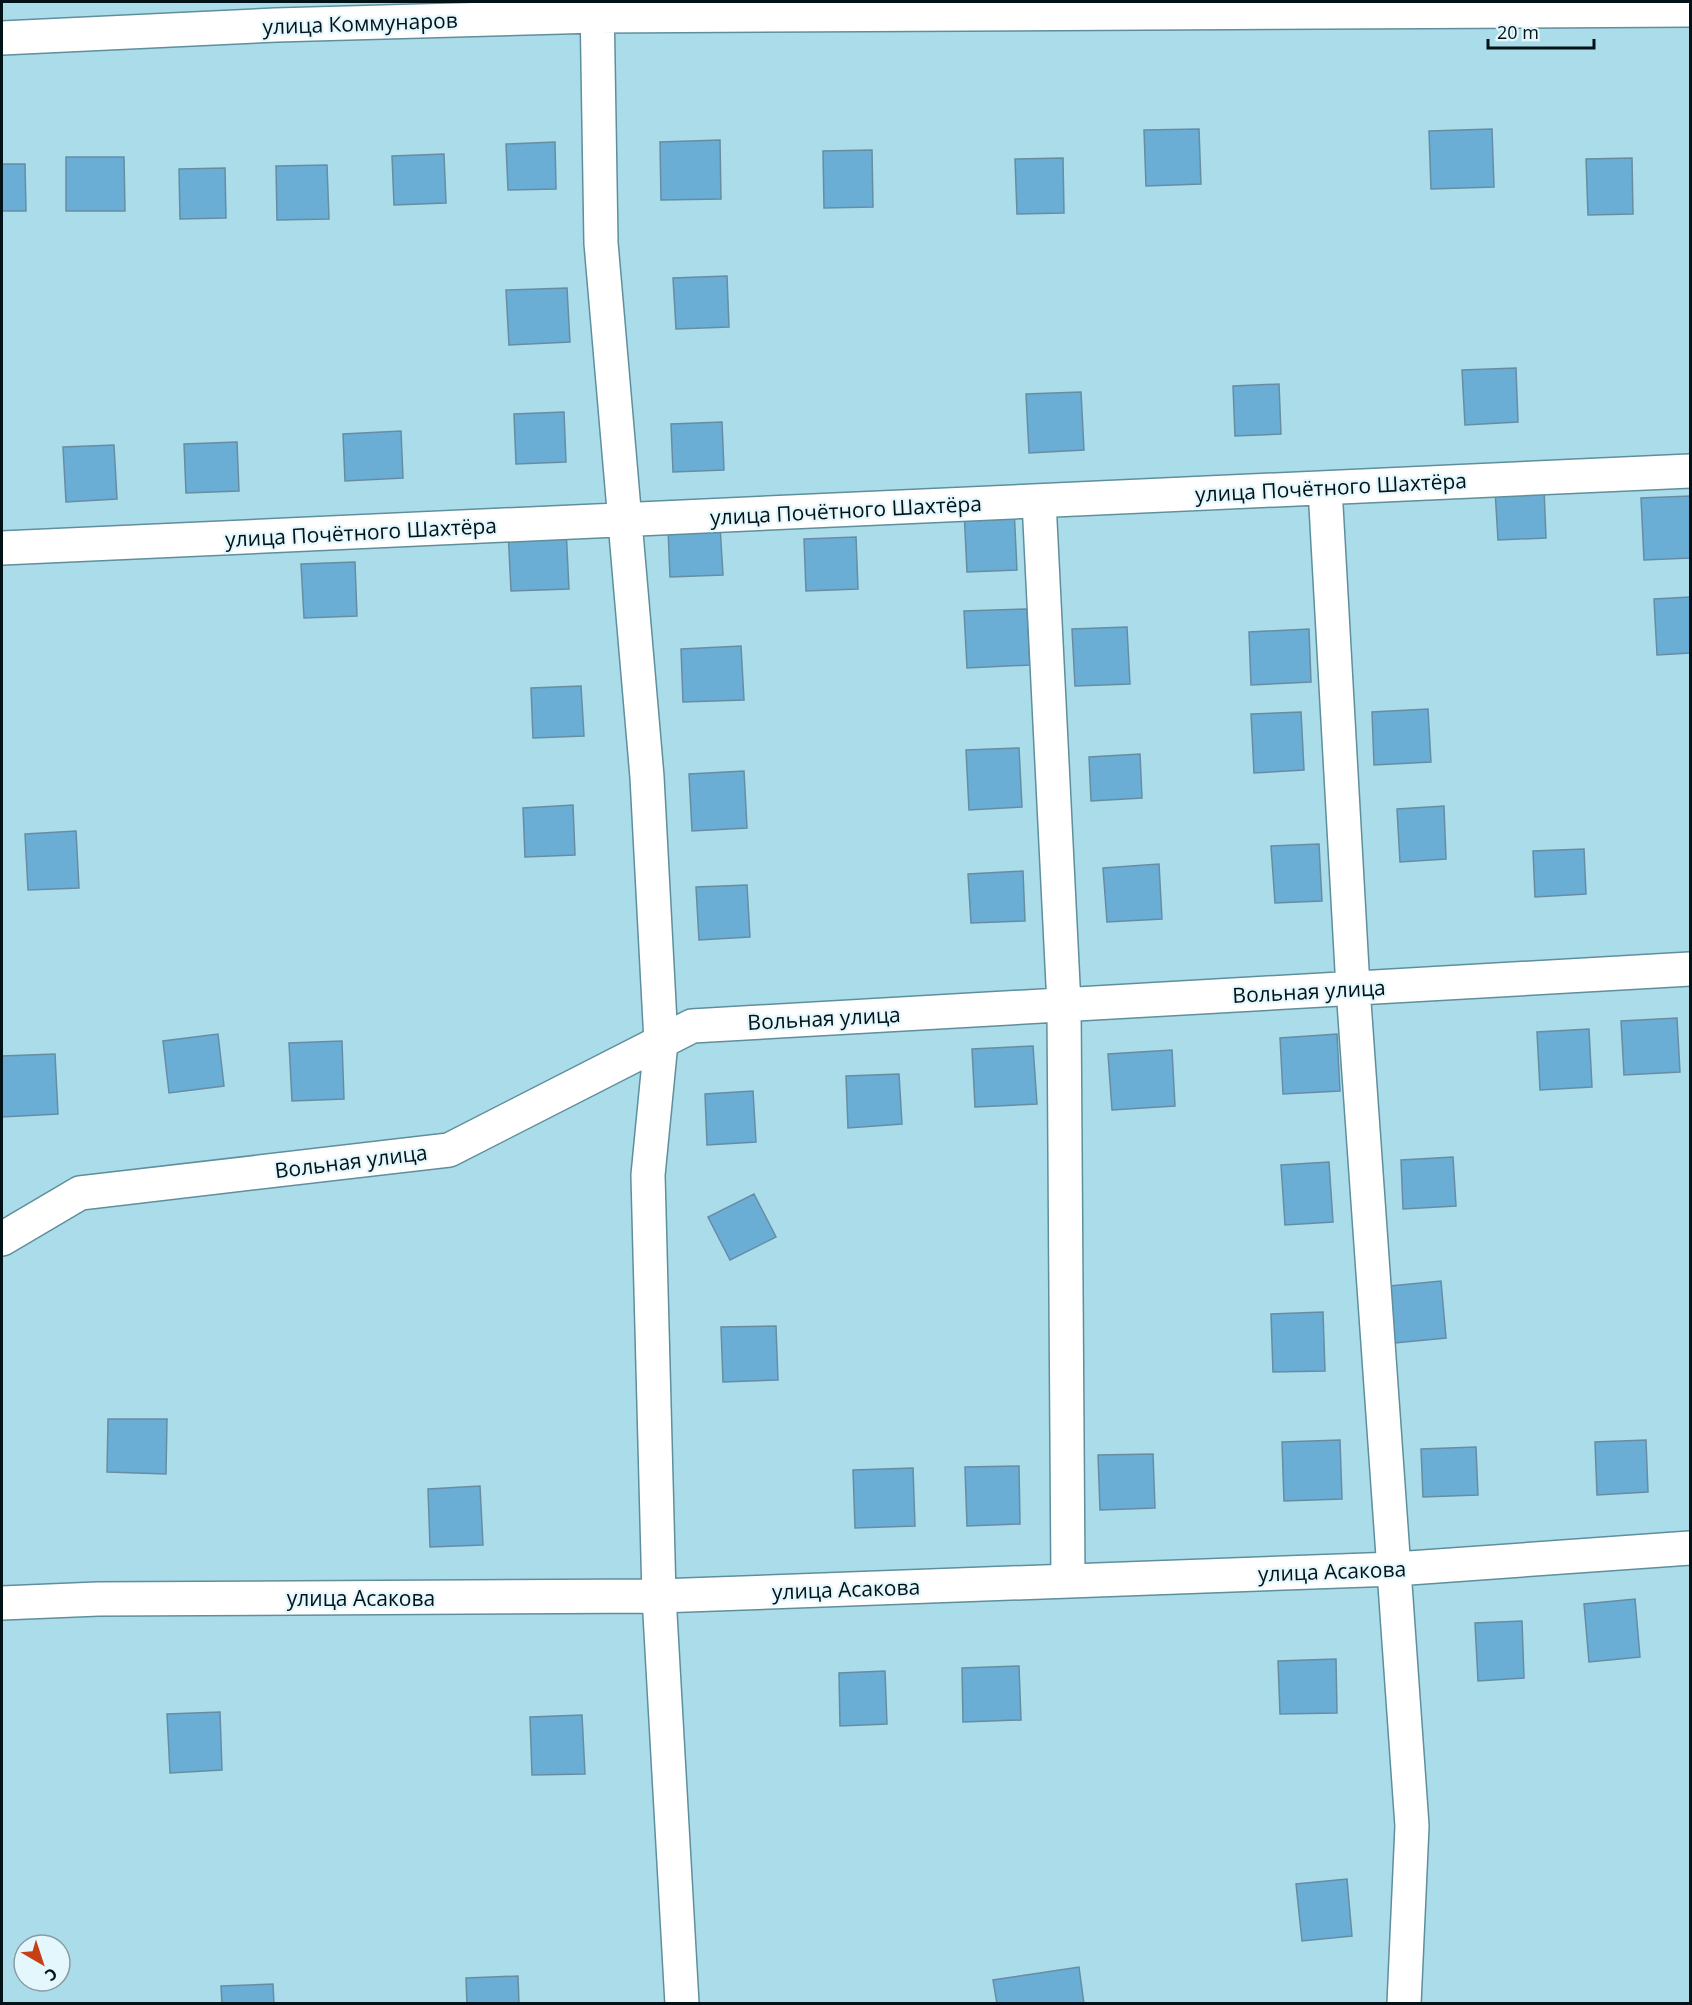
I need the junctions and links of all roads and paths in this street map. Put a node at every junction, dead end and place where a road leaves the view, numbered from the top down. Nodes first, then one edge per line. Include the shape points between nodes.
1 (597, 9) edge
2 (1690, 10) edge
3 (2, 38) edge
4 (1690, 471) edge
5 (1325, 488) junction
6 (1039, 501) junction
7 (623, 520) junction
8 (2, 548) edge
9 (1690, 969) edge
10 (1353, 988) junction
11 (1064, 1005) junction
12 (661, 1042) junction
13 (2, 1239) edge
14 (1690, 1548) edge
15 (1395, 1569) junction
16 (1068, 1581) junction
17 (659, 1596) junction
18 (2, 1603) edge
19 (682, 2004) edge
20 (1404, 2004) edge

1 - 2 street, улица Коммунаров
1 - 3 street, улица Коммунаров
1 - 7 street via 602,243
4 - 5 street, улица Почётного Шахтёра
5 - 6 street, улица Почётного Шахтёра
5 - 10 street
6 - 7 street, улица Почётного Шахтёра
6 - 11 street
7 - 8 street, улица Почётного Шахтёра
7 - 12 street via 646,777
9 - 10 street, Вольная улица
10 - 11 street, Вольная улица
10 - 15 street
11 - 12 street, Вольная улица via 692,1026
11 - 16 street
12 - 13 street, Вольная улица via 449,1150 80,1193
12 - 17 street via 648,1175
14 - 15 street, улица Асакова
15 - 16 street, улица Асакова
15 - 20 street via 1412,1826
16 - 17 street, улица Асакова
17 - 18 street, улица Асакова
17 - 19 street

